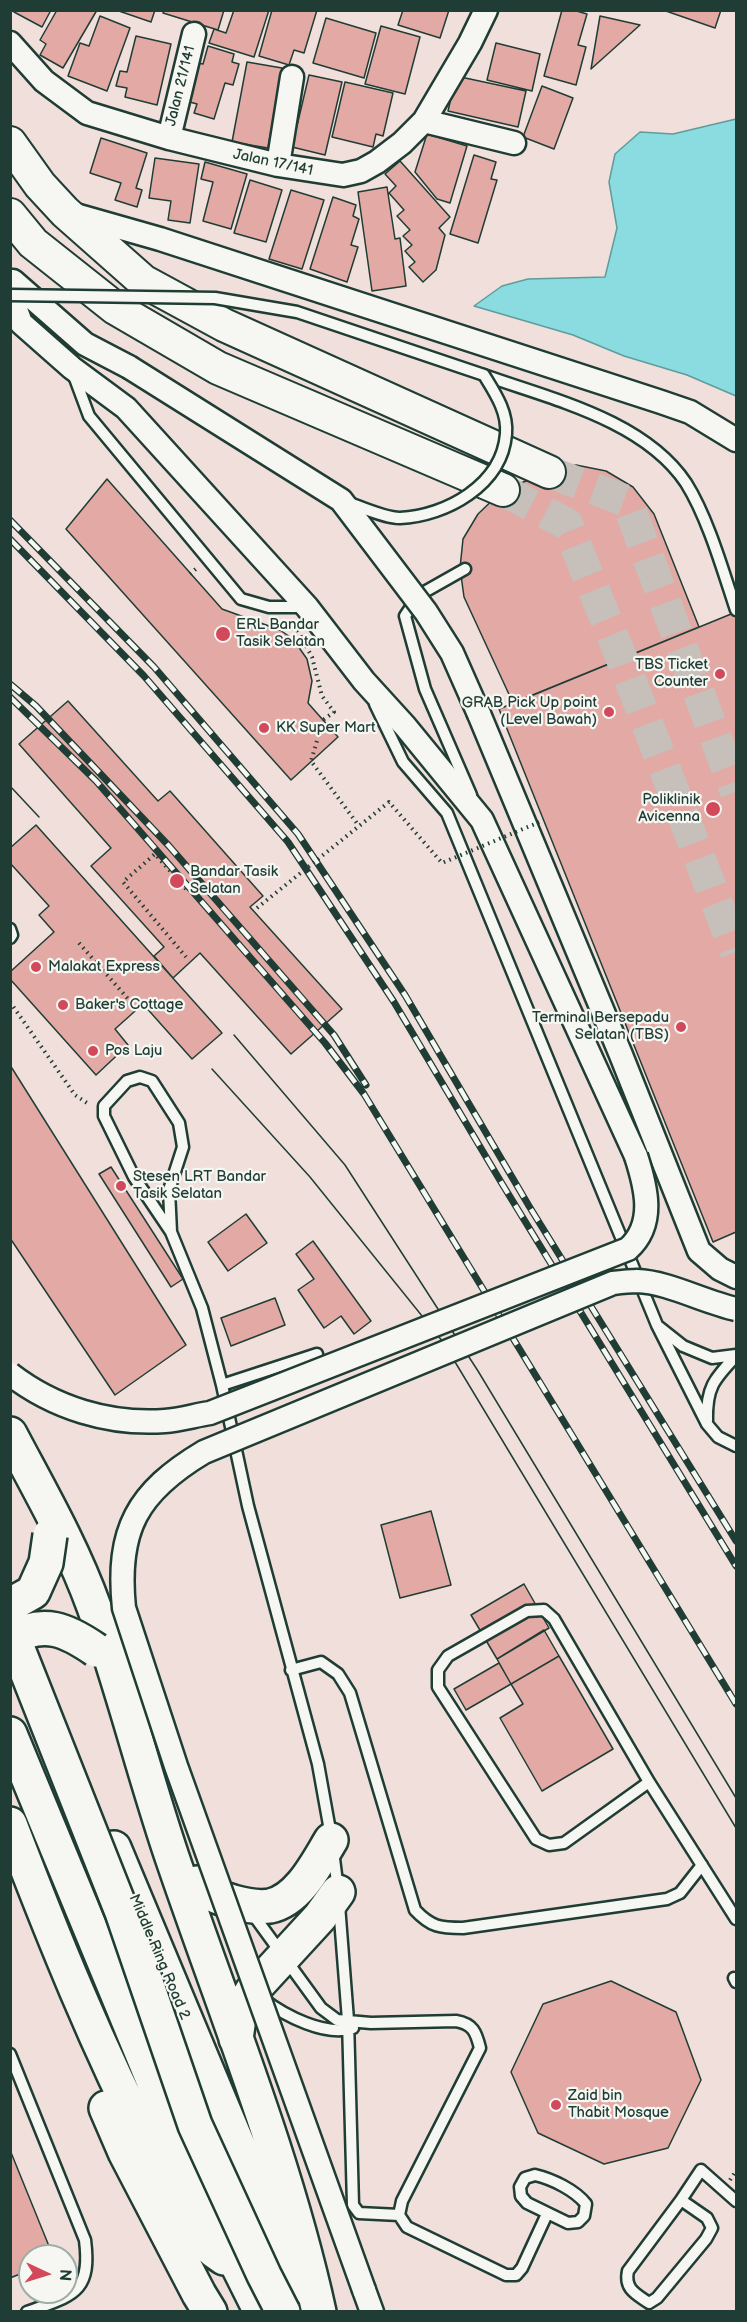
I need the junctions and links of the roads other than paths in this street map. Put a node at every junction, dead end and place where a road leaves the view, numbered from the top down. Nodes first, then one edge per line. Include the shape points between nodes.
1 (486, 10) edge
2 (194, 34) dead end
3 (10, 43) edge
4 (292, 77) dead end
5 (423, 120) junction
6 (168, 138) junction
7 (10, 143) edge
8 (514, 144) dead end
9 (278, 165) junction
10 (65, 212) junction
11 (10, 215) edge
12 (10, 279) edge
13 (10, 294) edge
14 (72, 368) junction
15 (484, 375) junction
16 (736, 440) edge
17 (549, 472) tunnel mouth
18 (503, 490) tunnel mouth
19 (341, 500) junction
20 (465, 569) dead end
21 (307, 607) junction
22 (736, 610) edge
23 (364, 681) junction
24 (482, 820) junction
25 (10, 929) edge
26 (10, 938) edge
27 (621, 1055) junction
28 (636, 1156) junction
29 (171, 1232) junction
30 (736, 1277) edge
31 (736, 1309) edge
32 (657, 1325) junction
33 (316, 1354) dead end
34 (736, 1355) edge
35 (10, 1374) edge
36 (222, 1385) junction
37 (707, 1424) junction
38 (10, 1434) edge
39 (736, 1445) edge
40 (49, 1521) junction
41 (10, 1600) edge
42 (10, 1605) edge
43 (10, 1629) edge
44 (10, 1639) edge
45 (291, 1670) junction
46 (122, 1696) junction
47 (10, 1734) edge
48 (649, 1782) junction
49 (10, 1824) edge
50 (331, 1840) junction
51 (171, 1855) junction
52 (10, 1864) edge
53 (702, 1865) junction
54 (338, 1892) junction
55 (246, 1905) junction
56 (736, 1919) edge
57 (283, 1957) junction
58 (252, 1991) junction
59 (348, 2025) junction
60 (236, 2038) junction
61 (10, 2054) edge
62 (681, 2200) junction
63 (736, 2201) edge
64 (547, 2214) junction
65 (399, 2215) junction
66 (239, 2267) junction
67 (27, 2312) edge
68 (210, 2312) edge
69 (261, 2312) edge
70 (283, 2312) edge
71 (313, 2312) edge
72 (319, 2312) edge
73 (372, 2312) edge

1 - 5 street, Jalan 17/141
2 - 6 street, Jalan 21/141
3 - 6 street, Jalan 17/141 via 44,81 87,113
4 - 9 street
5 - 8 street
5 - 9 street, Jalan 17/141 via 402,143 361,171 328,174
6 - 9 street, Jalan 17/141
7 - 10 street
10 - 16 street via 160,239 661,402 690,412
10 - 17 street via 153,287 224,325
11 - 18 street via 33,243 115,308 218,368
12 - 19 street, bridge via 85,344 129,367
13 - 14 street via 21,323
13 - 15 lane, bridge via 215,298 297,312
14 - 21 street via 126,408
14 - 21 lane via 89,416 241,599 269,607
15 - 19 lane, bridge via 501,401 507,433 501,459 489,477 457,501 426,514 397,518
15 - 22 lane via 625,429 668,461 696,501
19 - 27 street, bridge via 426,612 452,653
20 - 24 lane via 418,595 405,616 425,689
21 - 23 street
23 - 24 street
23 - 32 lane via 403,762 447,813
24 - 28 street
25 - 26 lane
27 - 28 street
27 - 30 street via 699,1251
28 - 35 street, bridge via 646,1186 647,1214 635,1243 628,1249 210,1413 167,1421 88,1414 32,1390
29 - 29 lane via 134,1177 104,1116 104,1106 127,1080 140,1077 152,1081 179,1123 183,1147 169,1190
29 - 36 lane via 202,1308
31 - 73 street, bridge via 661,1285 613,1283 204,1452 177,1468 155,1488 129,1531 124,1549 124,1608 180,1777
32 - 34 lane via 683,1347 712,1358
32 - 37 lane
33 - 36 lane
34 - 37 lane via 706,1398
36 - 45 lane via 248,1506
37 - 39 lane via 718,1437
38 - 40 highway
40 - 42 highway, bridge via 46,1563 33,1592
40 - 46 highway via 68,1542 94,1607
41 - 71 highway, Middle Ring Road 2 via 284,2255
43 - 70 highway, bridge via 122,1912 195,2125
44 - 46 highway, bridge via 46,1628 72,1634 96,1650
45 - 50 lane via 318,1764
45 - 53 lane via 321,1662 338,1674 350,1693 415,1910 426,1922 442,1928 463,1928 667,1899 680,1893
46 - 51 highway
47 - 66 highway via 191,2172
48 - 48 lane via 564,1844 549,1845 536,1839 438,1687 438,1670 448,1656 527,1611 544,1610 554,1619
48 - 53 lane
49 - 66 highway via 119,2089 187,2219 212,2250
50 - 54 lane
50 - 55 highway via 302,1884 287,1899 269,1906
51 - 55 highway via 203,1890
51 - 60 highway
52 - 68 highway via 91,2075 125,2151
53 - 56 lane
54 - 57 highway
54 - 59 lane
55 - 57 lane
57 - 58 highway
57 - 59 lane via 321,2008
58 - 59 lane via 314,2026 333,2032
58 - 60 highway via 240,2011
59 - 65 lane via 353,2205 359,2214
59 - 65 lane via 456,2021 468,2024 476,2033 480,2048 402,2201
60 - 72 highway via 304,2244
61 - 67 lane via 85,2240 88,2262 83,2283 68,2296
62 - 62 lane via 628,2271 630,2290 649,2303 664,2290 712,2228 706,2218
62 - 63 lane via 700,2170
64 - 64 lane via 521,2196 525,2178 545,2177 580,2196 586,2204 584,2216 578,2222 568,2223
64 - 65 lane via 516,2275 506,2275 407,2227
66 - 69 highway

